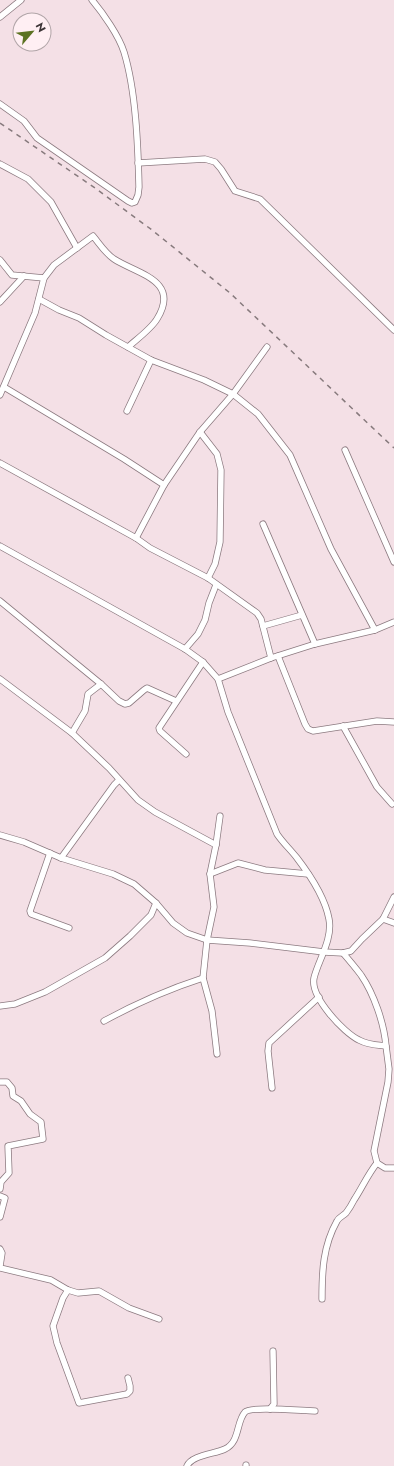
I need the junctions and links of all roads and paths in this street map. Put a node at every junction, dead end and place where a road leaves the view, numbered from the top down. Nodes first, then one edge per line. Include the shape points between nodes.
1 (8, 0) edge
2 (21, 0) edge
3 (92, 0) edge
4 (15, 5) junction
5 (0, 17) edge
6 (0, 104) edge
7 (138, 163) junction
8 (0, 164) edge
9 (77, 248) junction
10 (0, 260) edge
11 (24, 276) junction
12 (44, 278) junction
13 (39, 299) junction
14 (0, 302) edge
15 (394, 330) edge
16 (128, 347) junction
17 (267, 347) dead end
18 (151, 360) junction
19 (4, 387) junction
20 (233, 394) junction
21 (0, 395) edge
22 (127, 411) dead end
23 (200, 432) junction
24 (345, 450) dead end
25 (0, 463) edge
26 (164, 485) junction
27 (263, 524) dead end
28 (136, 538) junction
29 (0, 546) edge
30 (394, 562) edge
31 (208, 578) junction
32 (216, 585) junction
33 (0, 601) edge
34 (302, 615) junction
35 (394, 622) edge
36 (263, 626) junction
37 (375, 630) junction
38 (315, 644) junction
39 (186, 648) junction
40 (278, 656) junction
41 (271, 658) junction
42 (203, 662) junction
43 (0, 679) edge
44 (218, 679) junction
45 (101, 684) junction
46 (176, 701) junction
47 (394, 722) edge
48 (343, 726) junction
49 (72, 733) junction
50 (186, 754) dead end
51 (119, 780) junction
52 (392, 804) dead end
53 (220, 816) dead end
54 (0, 835) edge
55 (216, 845) junction
56 (50, 853) junction
57 (61, 858) junction
58 (210, 874) junction
59 (308, 874) junction
60 (394, 897) edge
61 (156, 903) junction
62 (383, 919) junction
63 (394, 923) edge
64 (69, 928) dead end
65 (207, 940) junction
66 (324, 952) junction
67 (343, 953) junction
68 (203, 978) junction
69 (318, 997) junction
70 (0, 1006) edge
71 (104, 1021) dead end
72 (386, 1046) junction
73 (217, 1054) dead end
74 (0, 1082) edge
75 (272, 1088) dead end
76 (377, 1163) junction
77 (394, 1168) edge
78 (0, 1189) edge
79 (0, 1196) edge
80 (0, 1217) edge
81 (0, 1249) edge
82 (0, 1267) edge
83 (68, 1290) junction
84 (322, 1299) dead end
85 (159, 1319) dead end
86 (273, 1351) dead end
87 (128, 1378) dead end
88 (270, 1409) junction
89 (315, 1411) dead end
90 (187, 1466) edge

1 - 4 street
2 - 4 street
3 - 7 street via 104,15 124,51 131,82
4 - 5 street
6 - 7 street via 24,121 37,138 132,203 138,195
7 - 15 street via 206,159 215,162 236,191 260,199
8 - 9 street via 28,180 51,202
9 - 12 street via 54,265
9 - 16 street via 93,236 112,258 159,284 164,300 156,320
10 - 11 street via 12,275
11 - 12 street
11 - 14 street
12 - 13 street
13 - 16 street via 79,318
13 - 19 street
16 - 18 street
17 - 20 street
18 - 20 street
18 - 22 street
19 - 21 street
19 - 26 street
20 - 23 street
20 - 37 street via 258,414 290,455 331,549
23 - 26 street
23 - 31 street via 217,454 222,470 220,542 215,564
24 - 30 street
25 - 28 street
26 - 28 street
27 - 34 street
28 - 31 street
29 - 39 street
31 - 32 street
32 - 36 street via 257,613
32 - 39 street via 198,634
33 - 45 street
34 - 36 street
34 - 38 street
35 - 37 street
36 - 41 street
37 - 38 street
38 - 40 street
39 - 42 street
40 - 41 street
40 - 48 street via 308,729 313,731
41 - 44 street
42 - 44 street
42 - 46 street
43 - 49 street
44 - 59 street via 228,712 277,834
45 - 46 street via 125,704 129,704 147,688
45 - 49 street via 88,694 85,711
46 - 50 street via 159,728
47 - 48 street via 377,721
48 - 52 street via 377,787
49 - 51 street
51 - 55 street via 138,800 155,812
51 - 57 street
53 - 55 street
54 - 56 street
55 - 58 street
56 - 57 street
56 - 64 street via 30,911 31,914
57 - 61 street via 113,874 134,884
58 - 59 street via 238,863 265,870
58 - 65 street via 214,907
59 - 66 street via 324,901 329,920
60 - 62 street
61 - 65 street via 173,923 187,933
61 - 70 street via 151,915 105,958 46,992 15,1004
62 - 63 street
62 - 67 street via 351,951
65 - 66 street
65 - 68 street
66 - 67 street
66 - 69 street via 314,979
67 - 72 street via 369,990 382,1020
68 - 71 street via 182,984
68 - 73 street via 212,1011
69 - 72 street via 349,1034 367,1044
69 - 75 street via 269,1043
72 - 76 street via 389,1069 374,1151
74 - 78 street via 7,1082 12,1088 13,1096 41,1122 43,1139 8,1146 9,1173 1,1182
76 - 77 street via 386,1168
76 - 84 street via 346,1213 338,1219 329,1238 324,1256
79 - 80 street via 5,1198
81 - 82 street
82 - 83 street via 51,1280
83 - 85 street via 78,1293 99,1291 129,1308
83 - 87 street via 53,1326 79,1403 126,1394 130,1391
86 - 88 street via 274,1404
88 - 89 street
88 - 90 street via 246,1411 230,1446 192,1460

